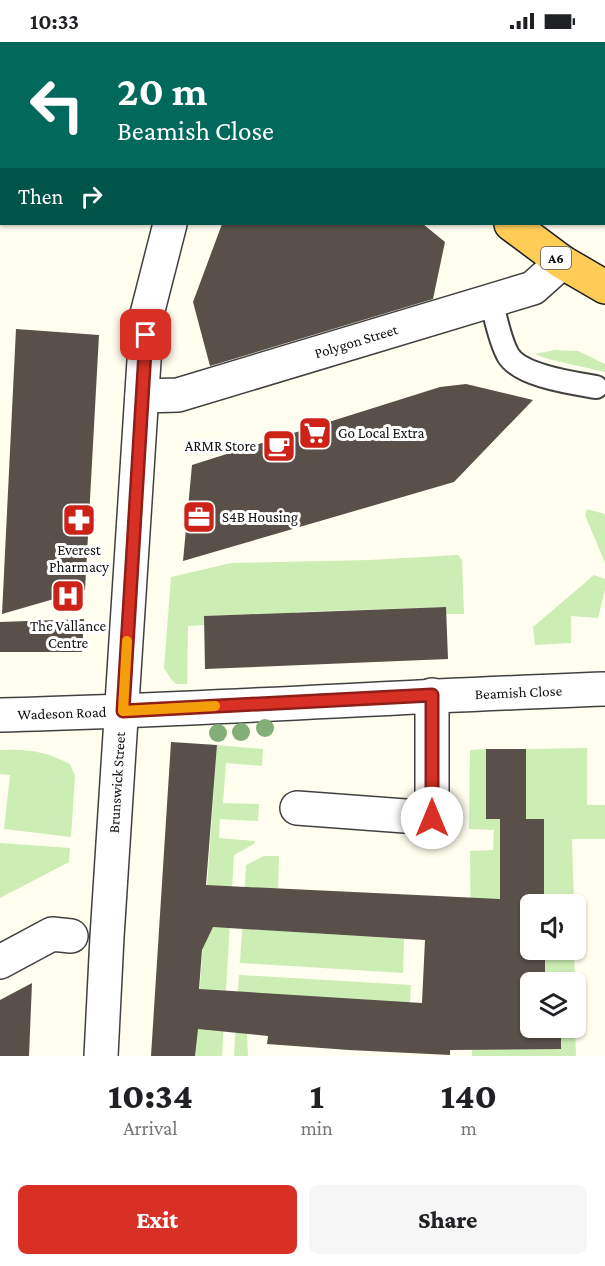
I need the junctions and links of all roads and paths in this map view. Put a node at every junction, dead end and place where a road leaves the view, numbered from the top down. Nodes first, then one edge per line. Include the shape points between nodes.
1 (170, 225) edge
2 (512, 225) edge
3 (562, 262) junction
4 (605, 287) edge
5 (491, 300) junction
6 (596, 387) dead end
7 (141, 396) junction
8 (605, 689) edge
9 (432, 695) junction
10 (123, 711) junction
11 (0, 715) edge
12 (297, 808) dead end
13 (71, 936) dead end
14 (0, 962) edge
15 (101, 1056) edge

1 - 7 street, Brunswick Street via 147,314
2 - 3 highway, A6
3 - 4 highway, A6
3 - 5 street, Polygon Street via 533,288
5 - 6 lane via 509,357 544,377
5 - 7 street, Polygon Street via 178,395
7 - 10 street, Brunswick Street
8 - 9 street, Beamish Close
9 - 10 street, Beamish Close
9 - 12 street via 432,818
10 - 11 street, Wadeson Road
10 - 15 street, Brunswick Street
13 - 14 street via 52,934

